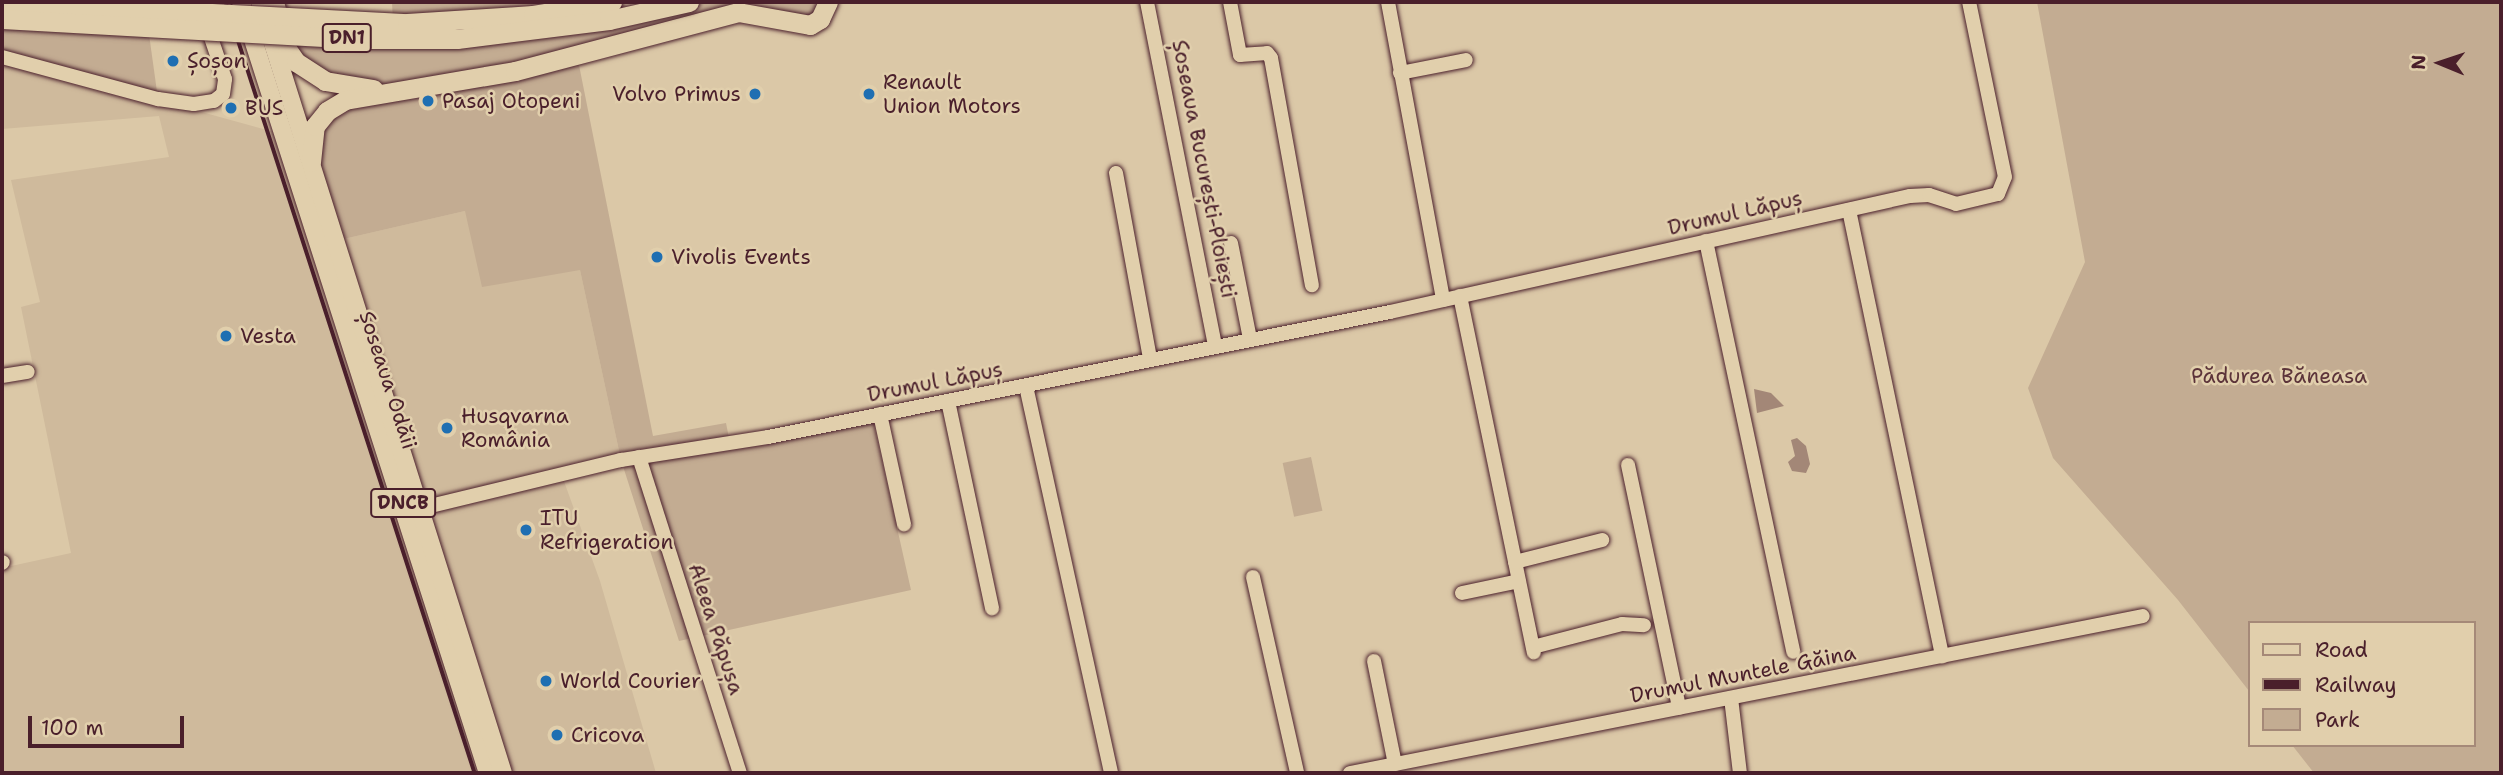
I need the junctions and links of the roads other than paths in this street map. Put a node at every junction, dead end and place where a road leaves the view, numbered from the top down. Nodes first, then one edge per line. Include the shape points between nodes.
1 (2, 2) edge
2 (199, 2) edge
3 (240, 2) edge
4 (260, 2) edge
5 (269, 2) edge
6 (274, 2) edge
7 (612, 2) edge
8 (689, 2) edge
9 (815, 2) edge
10 (828, 2) edge
11 (1147, 2) edge
12 (1230, 2) edge
13 (1388, 2) edge
14 (1969, 2) edge
15 (2, 19) edge
16 (804, 25) junction
17 (2, 57) edge
18 (1466, 60) dead end
19 (1400, 73) junction
20 (388, 90) junction
21 (366, 95) junction
22 (311, 162) junction
23 (1116, 173) dead end
24 (1849, 210) junction
25 (1706, 241) junction
26 (1231, 243) dead end
27 (1312, 285) dead end
28 (1460, 296) junction
29 (1443, 300) junction
30 (1250, 339) junction
31 (1215, 346) junction
32 (1150, 359) junction
33 (28, 372) dead end
34 (2, 376) edge
35 (1026, 386) junction
36 (948, 401) junction
37 (880, 414) junction
38 (639, 457) junction
39 (1628, 465) dead end
40 (418, 509) junction
41 (904, 524) dead end
42 (1602, 540) dead end
43 (1515, 562) junction
44 (1253, 577) dead end
45 (1519, 581) junction
46 (1462, 593) dead end
47 (992, 608) dead end
48 (2143, 616) dead end
49 (1644, 625) dead end
50 (1793, 652) dead end
51 (1942, 656) junction
52 (1374, 661) dead end
53 (1731, 698) junction
54 (1679, 708) junction
55 (1395, 764) junction
56 (488, 773) edge
57 (503, 773) edge
58 (740, 773) edge
59 (1111, 773) edge
60 (1297, 773) edge
61 (1350, 773) edge
62 (1740, 773) edge

1 - 7 highway, DN1, bridge via 407,23 533,15
2 - 17 street via 225,79 223,94 214,101 194,104 158,99
3 - 56 main road, Șoseaua Odăii / DNCB
4 - 22 main road, Șoseaua Odăii / DNCB
5 - 21 highway via 284,54 297,72 327,89
6 - 20 highway via 287,49 305,70 335,84
8 - 15 highway, DN1, bridge via 609,20 457,39 363,39
9 - 16 highway via 815,14
10 - 16 highway via 817,22
11 - 31 street, Șoseaua București-Ploiești
12 - 27 street via 1240,55 1267,53 1272,58
13 - 19 street
14 - 24 street, Drumul Lăpuș via 2004,189 1956,204 1929,195 1910,196
16 - 20 highway via 738,12 504,73
18 - 19 street
19 - 29 street
20 - 21 highway
21 - 22 highway via 335,105 320,119 313,132
22 - 40 main road, Șoseaua Odăii / DNCB
23 - 32 street
24 - 25 street, Drumul Lăpuș
24 - 51 street
25 - 28 street, Drumul Lăpuș
25 - 50 street
26 - 30 street
28 - 29 street, Drumul Lăpuș
28 - 43 street
29 - 30 street, Drumul Lăpuș
30 - 31 street, Drumul Lăpuș
31 - 32 street, Drumul Lăpuș
32 - 35 street, Drumul Lăpuș
33 - 34 street
35 - 36 street, Drumul Lăpuș
35 - 59 street
36 - 37 street, Drumul Lăpuș
36 - 47 street
37 - 38 street, Drumul Lăpuș
37 - 41 street
38 - 40 street, Drumul Lăpuș
38 - 58 street, Aleea Păpușa
39 - 54 street
40 - 57 main road, Șoseaua Odăii / DNCB
42 - 43 street
43 - 45 street
44 - 60 street
45 - 46 street
45 - 49 street via 1534,650 1622,624
48 - 51 street, Drumul Muntele Găina
51 - 53 street, Drumul Muntele Găina
52 - 55 street
53 - 54 street, Drumul Muntele Găina
53 - 62 street
54 - 55 street, Drumul Muntele Găina
55 - 61 street, Drumul Muntele Găina

